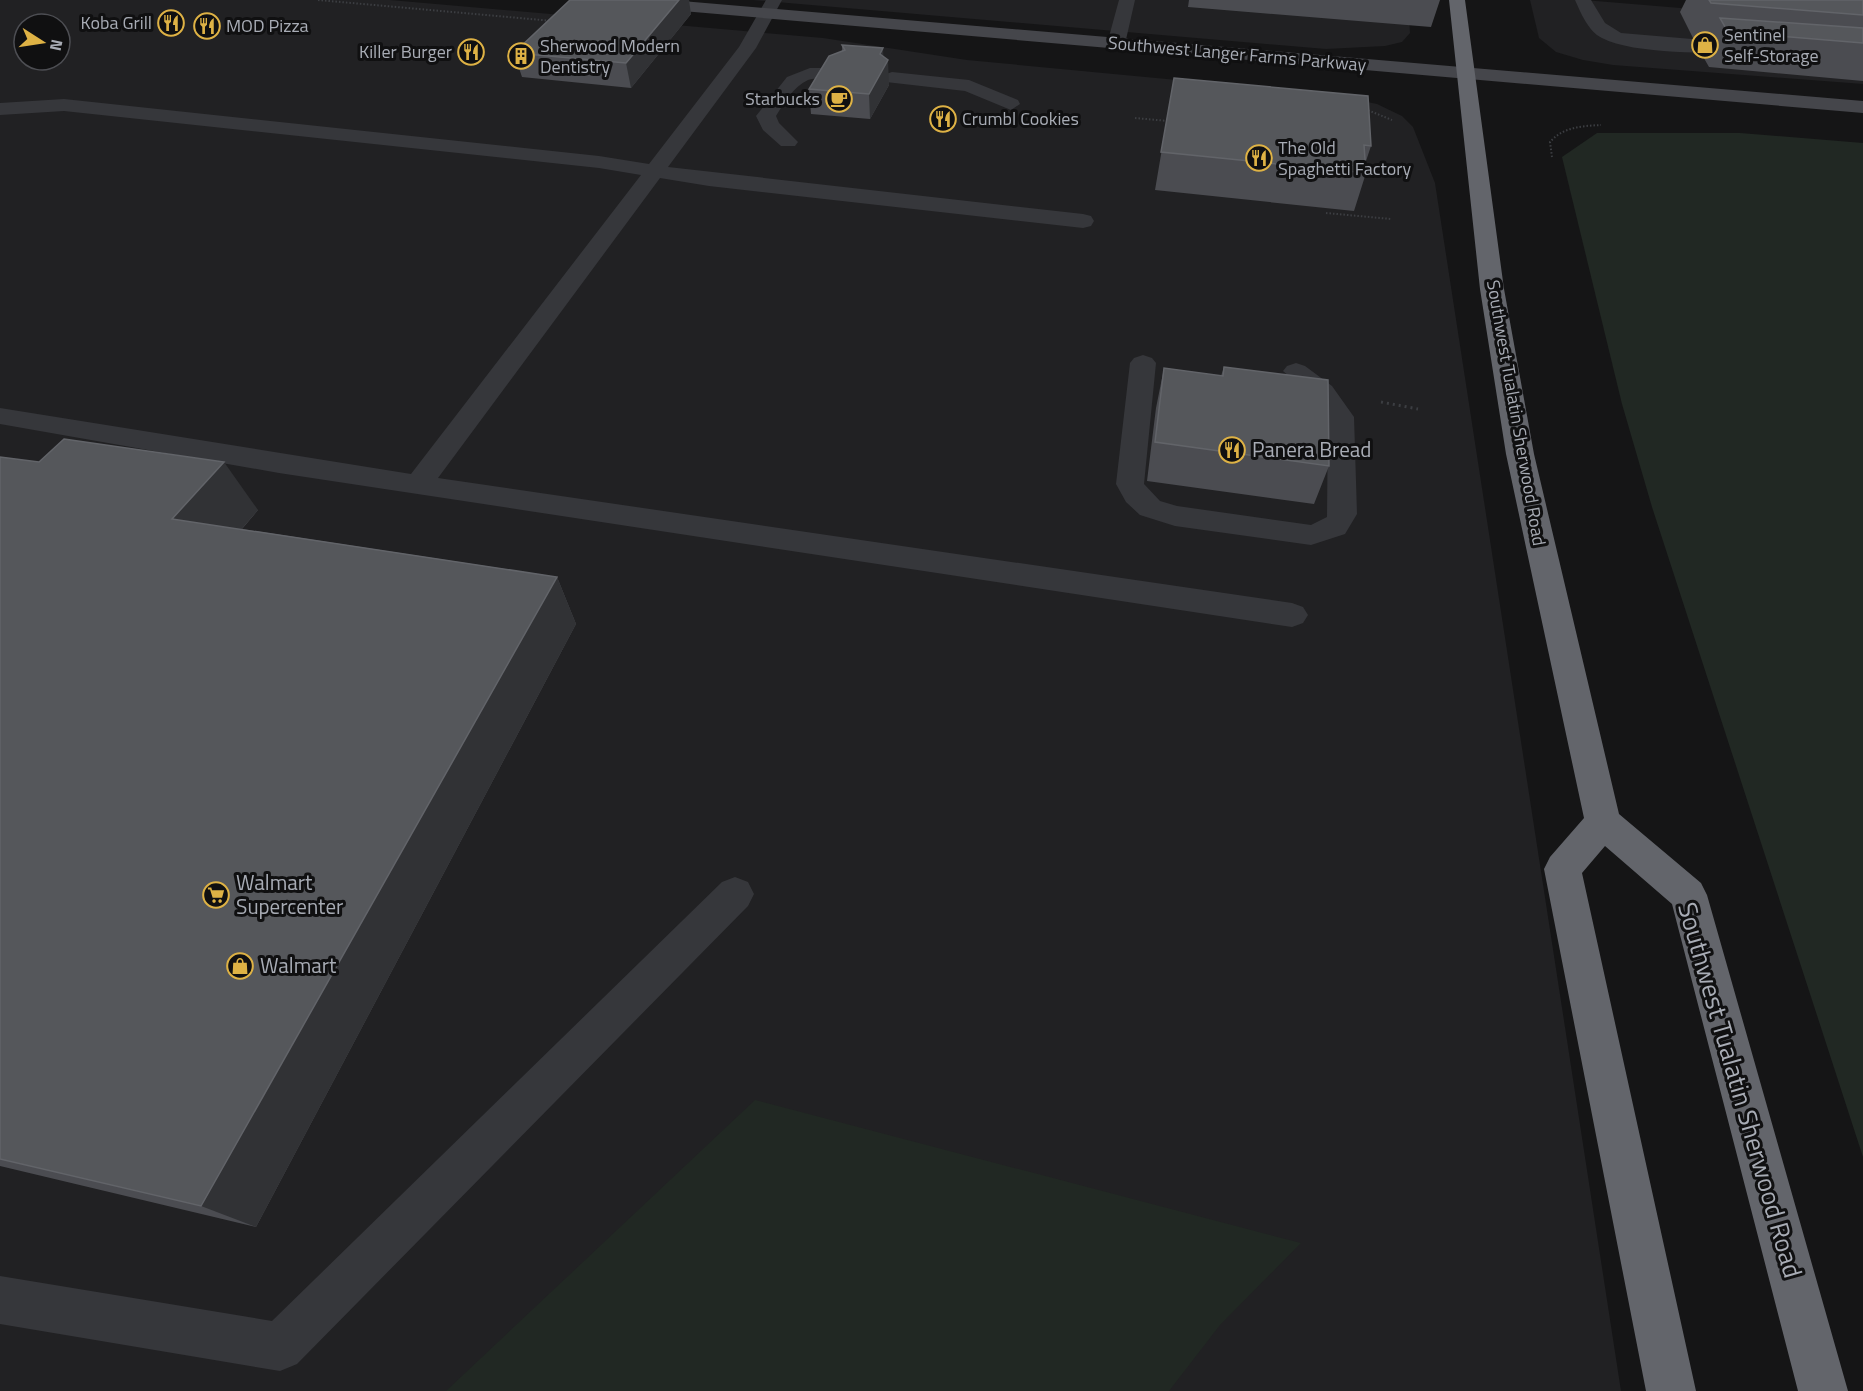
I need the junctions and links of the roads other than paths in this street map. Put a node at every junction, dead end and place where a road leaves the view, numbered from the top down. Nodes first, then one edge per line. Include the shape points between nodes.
1 (612, 0) edge
2 (1127, 0) edge
3 (1456, 0) edge
4 (1583, 0) edge
5 (771, 7) edge
6 (1116, 44) junction
7 (1769, 50) edge
8 (836, 73) edge
9 (1467, 75) junction
10 (892, 78) dead end
11 (1011, 104) dead end
12 (1863, 107) edge
13 (0, 108) edge
14 (788, 142) dead end
15 (653, 171) junction
16 (1083, 220) dead end
17 (1143, 363) dead end
18 (1296, 371) dead end
19 (0, 416) edge
20 (419, 484) junction
21 (1292, 615) dead end
22 (1603, 822) junction
23 (735, 894) dead end
24 (0, 1300) edge
25 (1671, 1391) edge
26 (1823, 1391) edge

1 - 5 main road, Southwest Langer Farms Parkway
2 - 6 lane
3 - 9 highway, Southwest Tualatin Sherwood Road
4 - 7 lane via 1596,25 1609,36
5 - 6 main road, Southwest Langer Farms Parkway
5 - 15 lane via 747,48
6 - 9 main road, Southwest Langer Farms Parkway
8 - 14 lane via 796,77 787,84 766,116 770,126
9 - 12 main road, Southwest Langer Farms Parkway
9 - 22 highway, Southwest Tualatin Sherwood Road via 1492,289 1520,454
10 - 11 lane via 969,86
13 - 15 lane via 64,105 590,160
15 - 16 lane
15 - 20 lane
17 - 18 lane via 1130,484 1136,495 1150,508 1175,516 1311,535 1329,532 1340,523 1343,514 1341,417 1323,392
19 - 20 lane
20 - 21 lane
22 - 25 highway via 1563,869
22 - 26 highway, Southwest Tualatin Sherwood Road via 1688,895
23 - 24 lane via 280,1347

